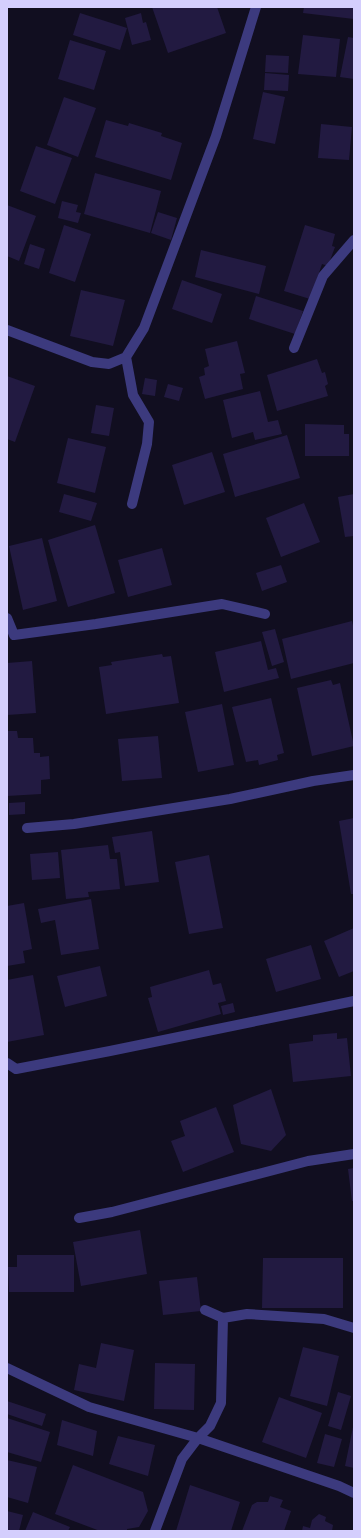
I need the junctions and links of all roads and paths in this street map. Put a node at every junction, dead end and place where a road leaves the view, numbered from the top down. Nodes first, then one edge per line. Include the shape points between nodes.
1 (256, 7) edge
2 (354, 240) edge
3 (7, 330) edge
4 (294, 348) dead end
5 (126, 357) junction
6 (132, 504) dead end
7 (265, 614) dead end
8 (7, 618) edge
9 (354, 776) edge
10 (27, 828) dead end
11 (354, 1001) edge
12 (7, 1063) edge
13 (354, 1154) edge
14 (79, 1218) dead end
15 (205, 1310) dead end
16 (223, 1318) junction
17 (354, 1328) edge
18 (7, 1368) edge
19 (198, 1438) junction
20 (354, 1492) edge
21 (154, 1531) edge

1 - 5 street via 216,136 144,328
2 - 4 street via 323,276
3 - 5 street via 92,362 109,364
5 - 6 street via 134,395 149,422
7 - 8 street via 222,604 14,634
9 - 10 street via 74,824
11 - 12 street via 16,1068
13 - 14 street via 308,1161 112,1212
15 - 16 street
16 - 17 street via 247,1314 324,1319
16 - 19 street via 221,1403 210,1426
18 - 19 street via 89,1407
19 - 20 street
19 - 21 street via 182,1459

